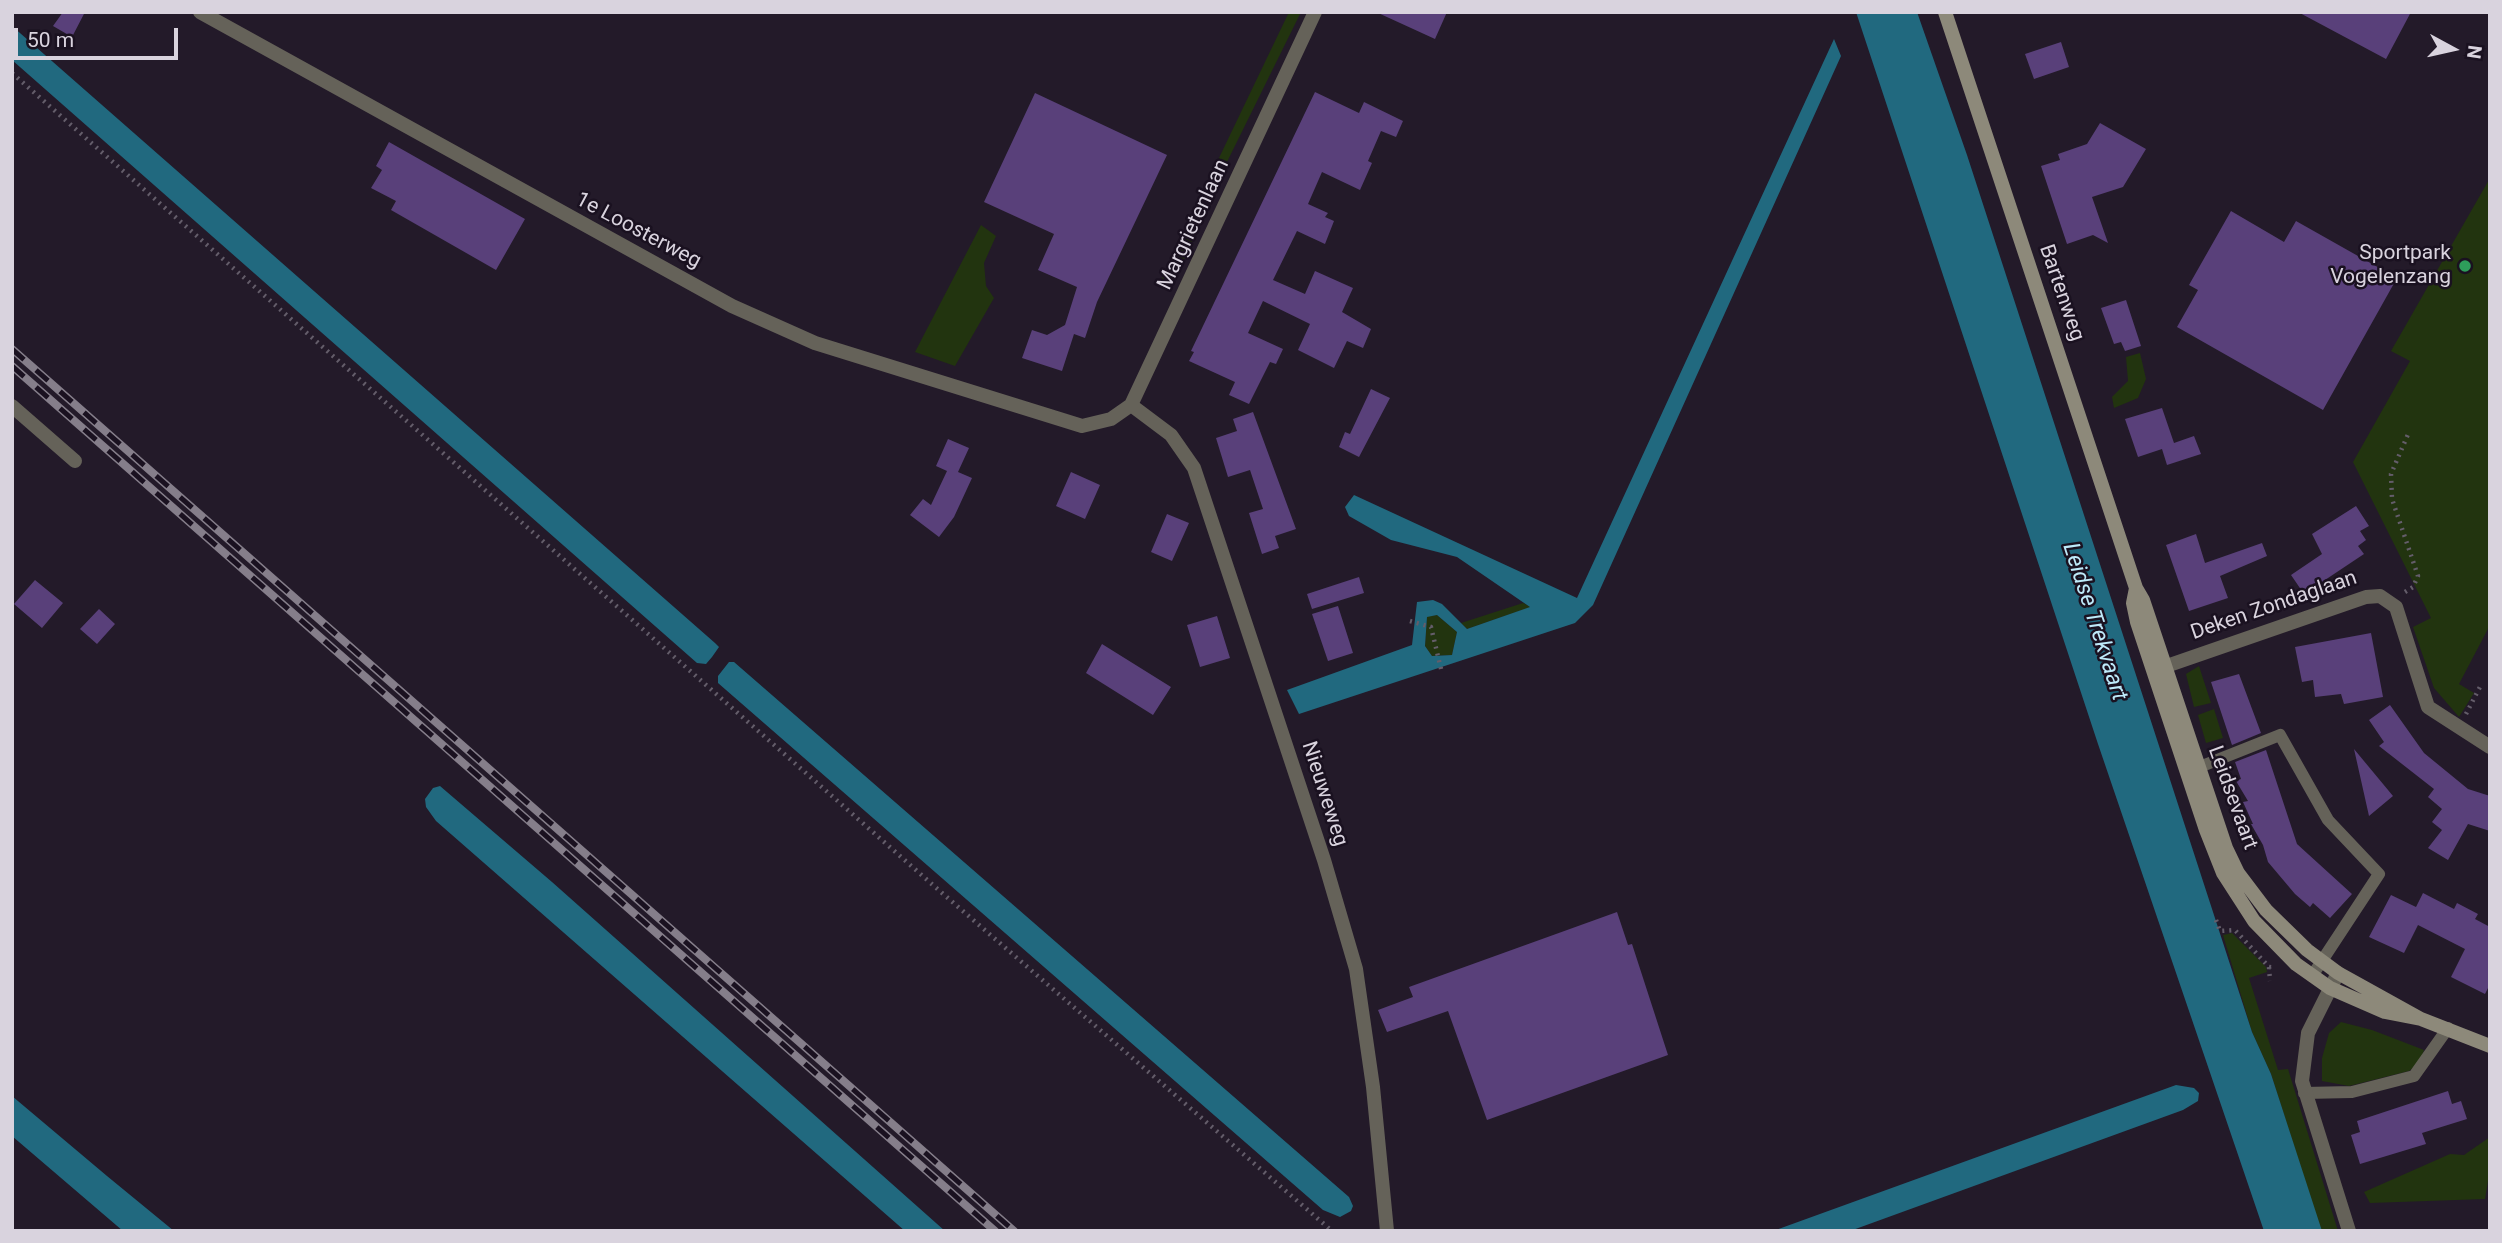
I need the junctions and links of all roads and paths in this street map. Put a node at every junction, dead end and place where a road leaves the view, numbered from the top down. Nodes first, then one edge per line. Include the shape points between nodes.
1 (200, 12) edge
2 (1315, 12) edge
3 (1944, 12) edge
4 (12, 73) edge
5 (1131, 405) junction
6 (12, 406) edge
7 (2409, 432) dead end
8 (75, 461) dead end
9 (2389, 601) junction
10 (1410, 621) dead end
11 (2159, 668) junction
12 (1442, 673) dead end
13 (2482, 683) dead end
14 (2458, 729) junction
15 (2490, 747) edge
16 (2192, 770) junction
17 (2216, 920) dead end
18 (2228, 931) dead end
19 (2322, 961) junction
20 (2269, 967) dead end
21 (2338, 973) junction
22 (2312, 976) junction
23 (2270, 981) dead end
24 (2330, 988) junction
25 (2421, 1019) junction
26 (2448, 1028) junction
27 (2490, 1046) edge
28 (2304, 1093) junction
29 (1332, 1231) edge
30 (1387, 1231) edge
31 (2349, 1231) edge

1 - 5 street, 1e Loosterweg via 732,306 815,343 1082,426 1111,419
2 - 5 street, Margrietenlaan
3 - 11 main road, Bartenweg via 2136,588 2137,622
4 - 29 path
5 - 30 street, Nieuweweg via 1171,435 1194,468 1324,860 1356,969
6 - 8 street
7 - 9 path via 2391,474 2392,499 2418,576 2413,587
9 - 11 street, Deken Zondaglaan via 2366,597
9 - 14 street, Deken Zondaglaan via 2396,607 2428,707
10 - 12 path via 1431,627
11 - 16 main road, Leidsevaart
13 - 14 path
14 - 15 street, Deken Zondaglaan
16 - 19 main road, Leidsevaart via 2238,873 2274,920
16 - 19 lane via 2280,735 2328,820 2379,874
16 - 22 main road, Leidsevaart via 2219,863 2238,899 2275,943
17 - 18 path via 2221,933
19 - 21 main road, Leidsevaart
19 - 22 lane
20 - 23 path
21 - 24 street
21 - 25 main road, Leidsevaart
22 - 24 main road, Leidsevaart
24 - 25 main road, Leidsevaart via 2385,1012
24 - 28 street via 2308,1033
25 - 26 main road
26 - 27 main road
26 - 28 lane via 2414,1076 2351,1092
28 - 31 street

